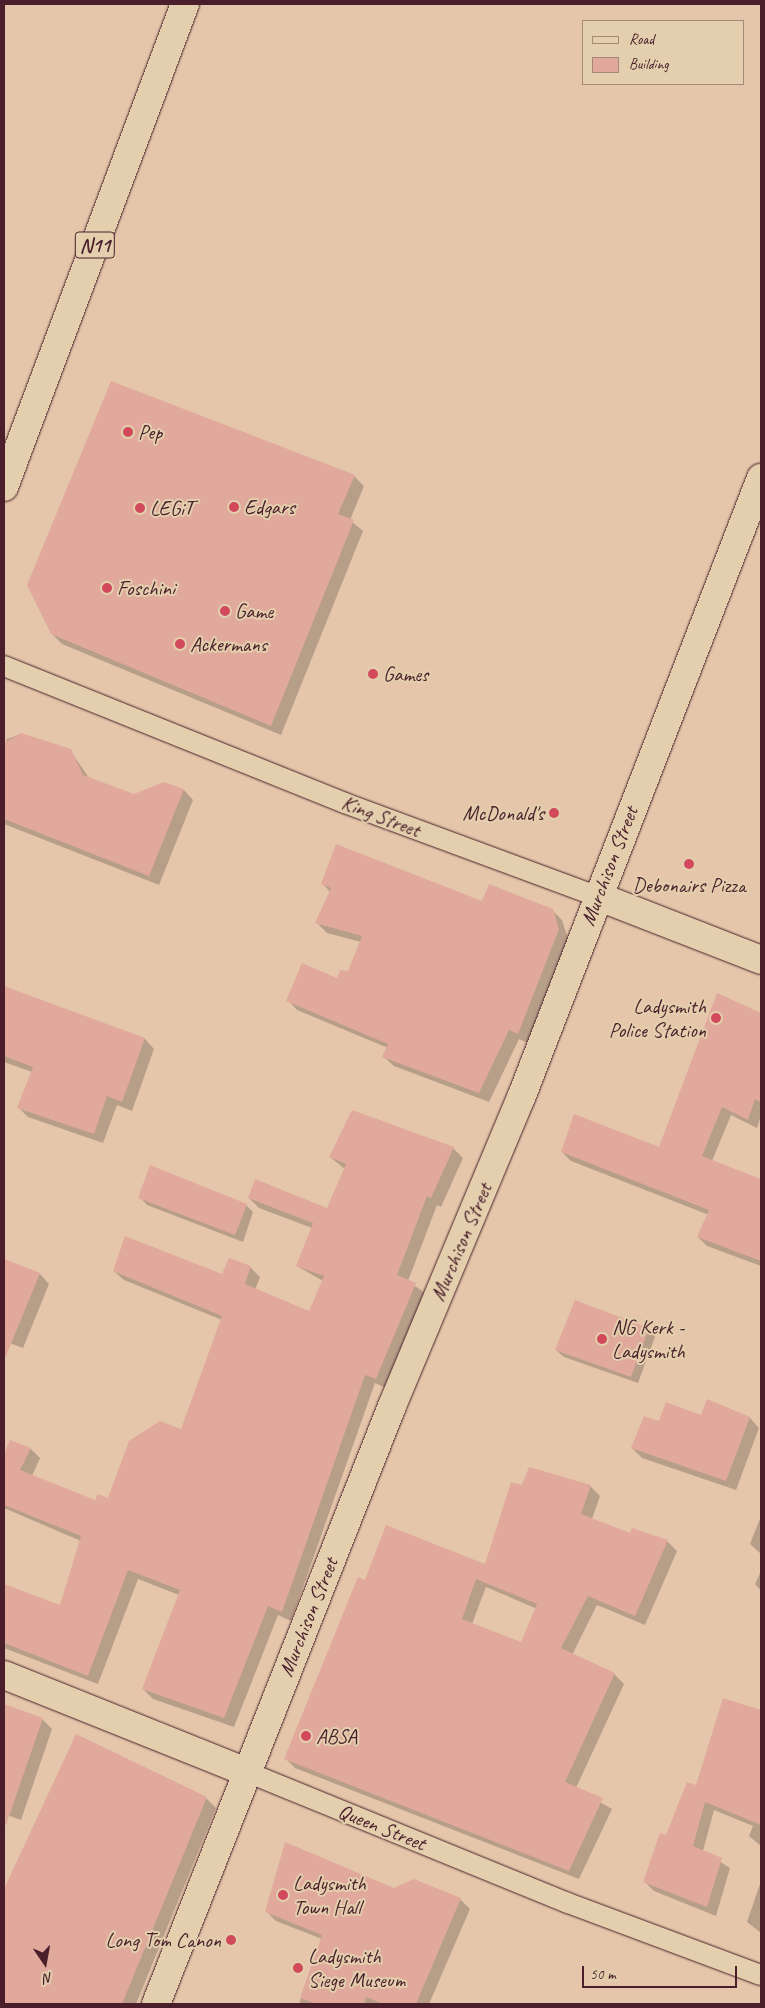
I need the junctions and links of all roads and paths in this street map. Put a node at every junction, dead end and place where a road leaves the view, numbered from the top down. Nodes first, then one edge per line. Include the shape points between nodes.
1 (185, 4) edge
2 (761, 478) edge
3 (4, 487) edge
4 (4, 666) edge
5 (597, 896) junction
6 (761, 960) edge
7 (4, 1674) edge
8 (247, 1772) junction
9 (761, 1976) edge
10 (156, 2004) edge

1 - 3 main road, N11
2 - 5 main road, Murchison Street
4 - 5 street, King Street via 345,803
5 - 6 main road, King Street
5 - 8 main road, Murchison Street via 521,1098
7 - 8 main road, Queen Street
8 - 9 street, Queen Street via 568,1903
8 - 10 main road, Murchison Street

